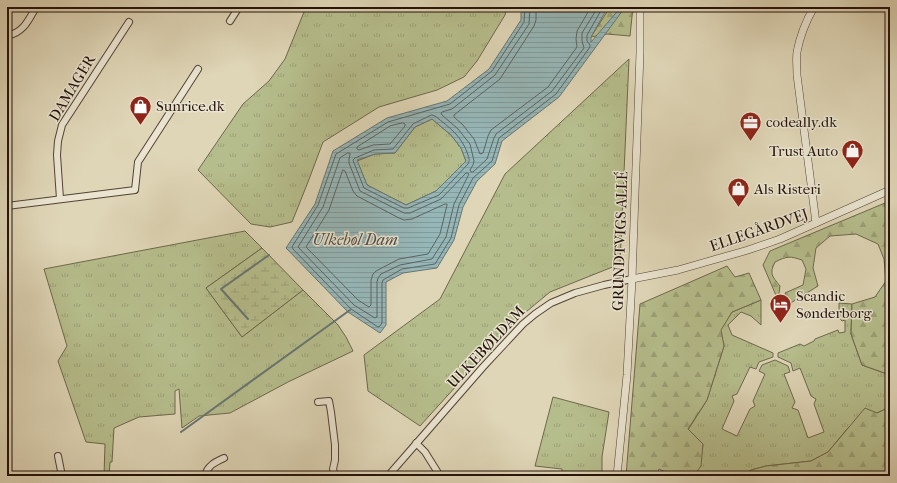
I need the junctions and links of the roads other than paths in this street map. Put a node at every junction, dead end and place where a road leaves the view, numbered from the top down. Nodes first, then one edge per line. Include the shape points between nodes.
1 (36, 7) edge
2 (239, 7) edge
3 (640, 7) edge
4 (814, 7) edge
5 (230, 21) dead end
6 (129, 22) dead end
7 (7, 36) edge
8 (198, 69) dead end
9 (890, 190) edge
10 (60, 199) junction
11 (7, 206) edge
12 (816, 224) junction
13 (632, 279) junction
14 (318, 402) dead end
15 (416, 443) junction
16 (58, 456) dead end
17 (224, 458) dead end
18 (62, 476) edge
19 (205, 476) edge
20 (335, 476) edge
21 (388, 476) edge
22 (440, 476) edge
23 (617, 476) edge

1 - 7 street via 21,30
2 - 5 street
3 - 13 street, GRUNDTVIGS ALLÉ
4 - 12 street via 807,19 797,53 797,75
6 - 10 street, DAMAGER via 62,125 56,155
8 - 10 street via 138,162 135,190
9 - 12 street, ELLEGÅRDVEJ
10 - 11 street
12 - 13 street, ELLEGÅRDVEJ via 748,250 678,270
13 - 15 street, ULKEBØLDAM via 575,293 551,303 535,314 483,367
13 - 23 street, GRUNDTVIGS ALLÉ via 627,375
14 - 20 street via 328,401 331,412 336,445 333,469
15 - 21 street, ULKEBØLDAM
15 - 22 street
16 - 18 street
17 - 19 street via 212,464

